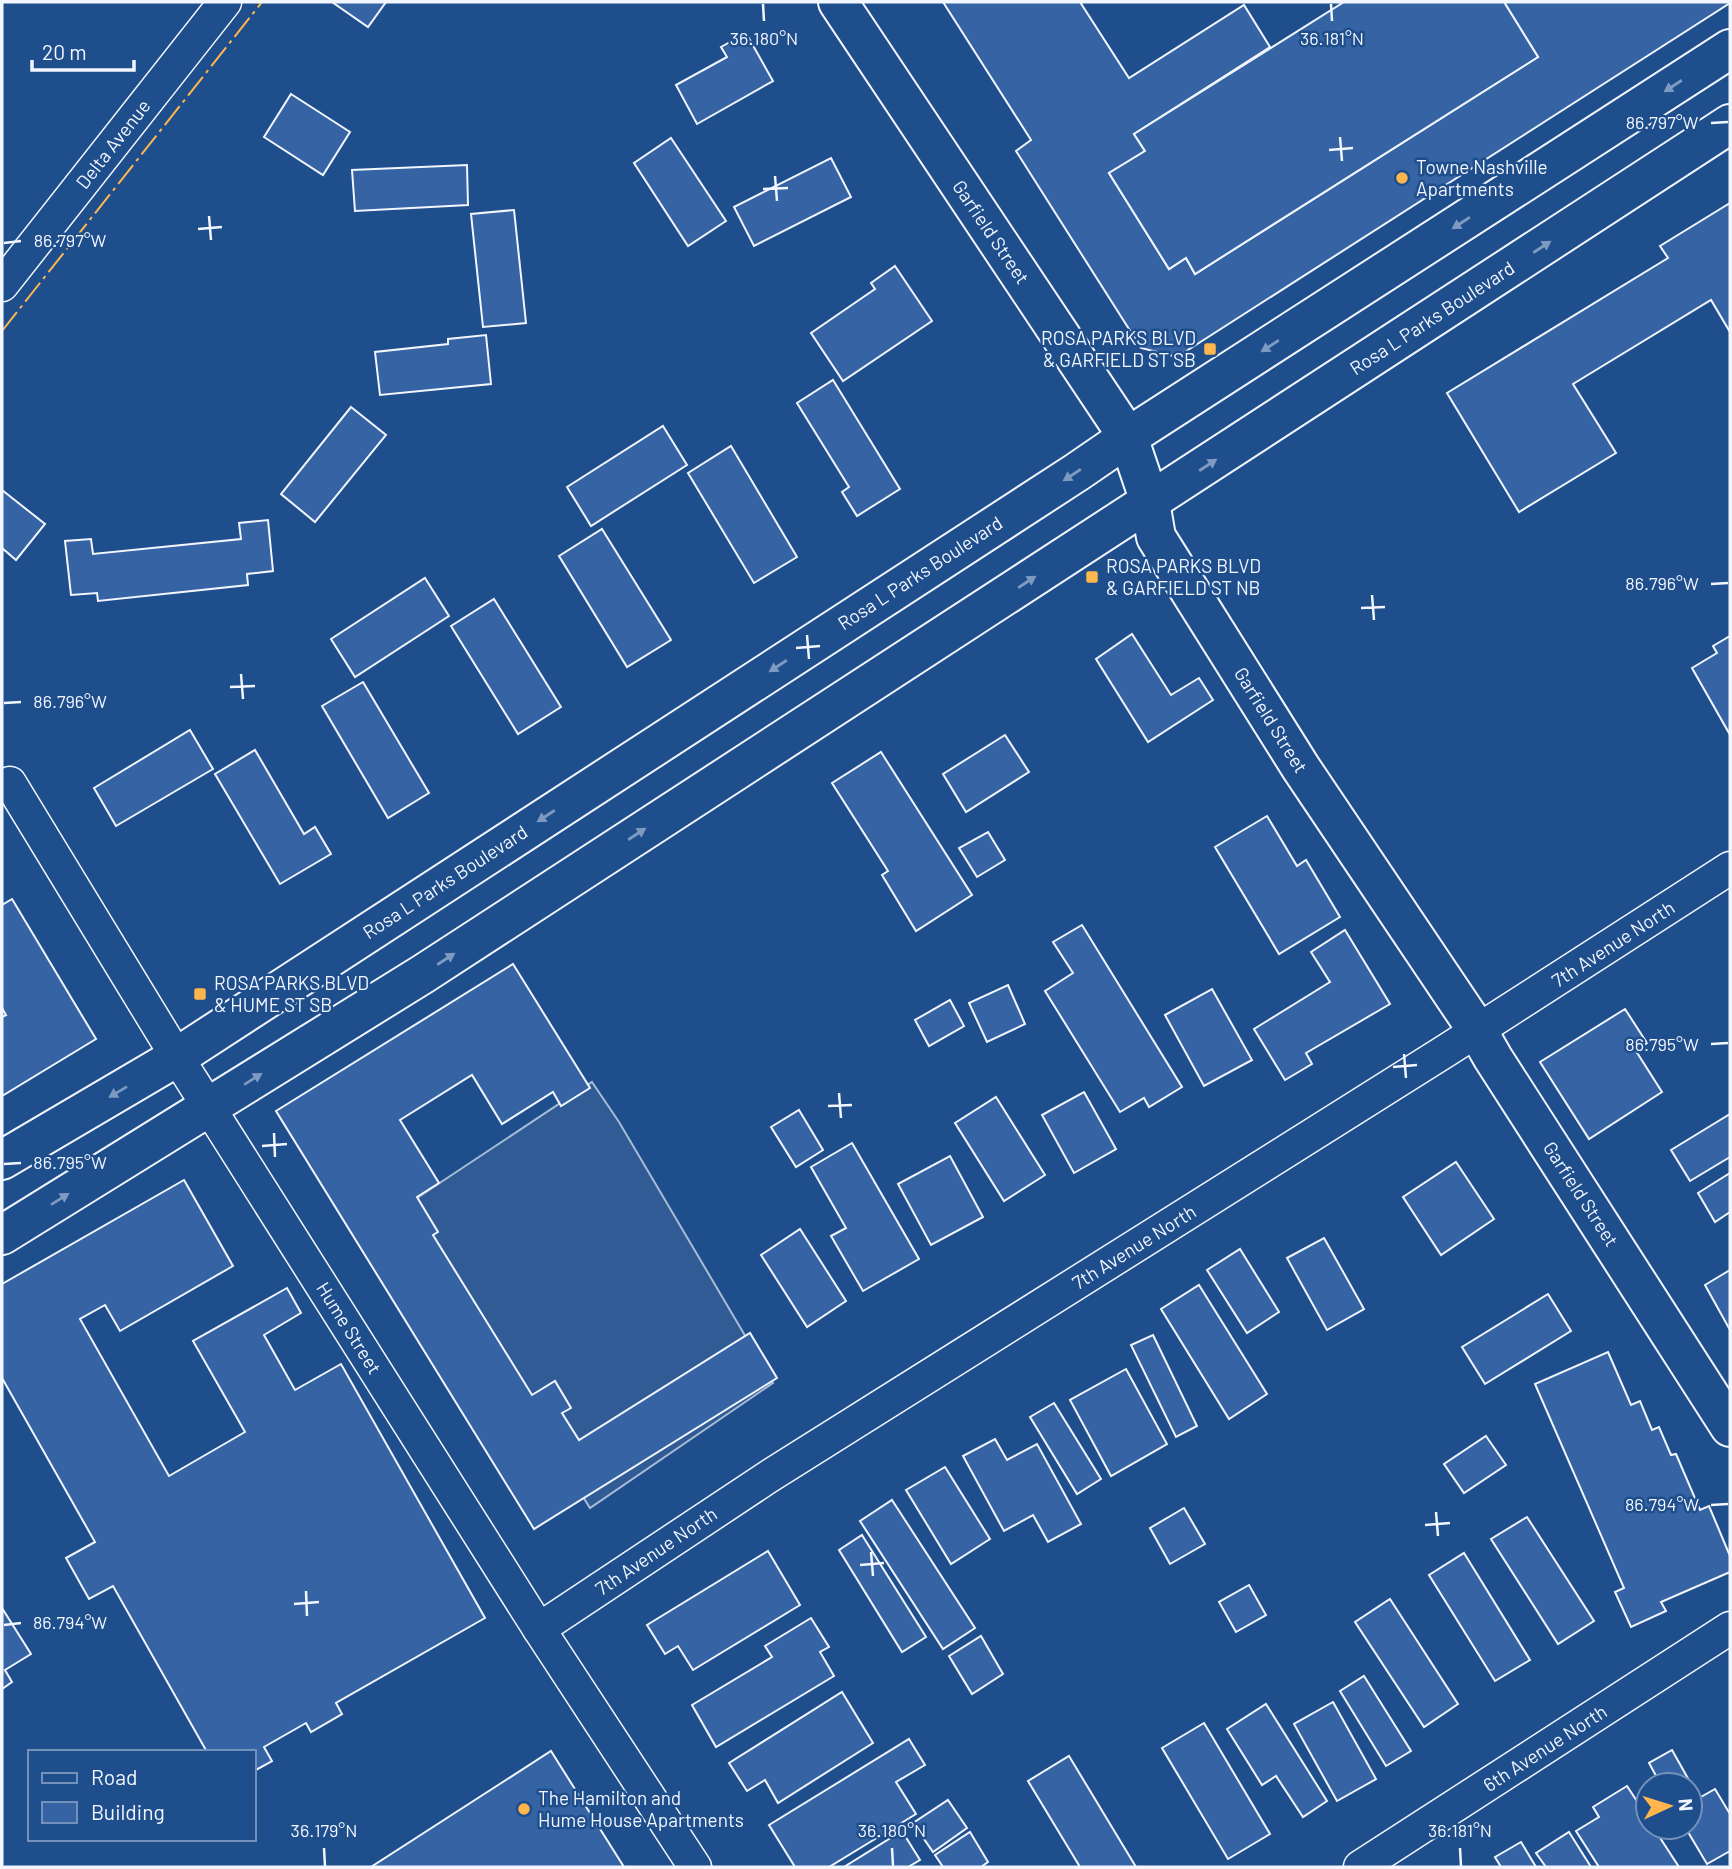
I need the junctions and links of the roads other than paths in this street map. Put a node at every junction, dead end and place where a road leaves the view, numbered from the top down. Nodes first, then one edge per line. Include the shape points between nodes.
1 (225, 2) edge
2 (838, 2) edge
3 (1730, 49) edge
4 (1730, 124) edge
5 (2, 285) edge
6 (1128, 437) junction
7 (1150, 502) junction
8 (10, 783) dead end
9 (1730, 868) edge
10 (1477, 1030) junction
11 (177, 1057) junction
12 (209, 1107) junction
13 (2, 1160) edge
14 (2, 1235) edge
15 (1730, 1427) edge
16 (1730, 1628) edge
17 (540, 1629) junction
18 (695, 1867) edge
19 (1360, 1867) edge

1 - 5 street, Delta Avenue
2 - 6 main road, Garfield Street
3 -> 6 main road, Rosa L Parks Boulevard
7 -> 4 main road, Rosa L Parks Boulevard
6 - 7 main road, Garfield Street
6 -> 11 main road, Rosa L Parks Boulevard
7 - 10 main road, Garfield Street via 1156,537 1301,768
12 -> 7 main road, Rosa L Parks Boulevard via 423,974
8 - 11 street, Hume Street
9 - 10 street, 7th Avenue North
10 - 15 main road, Garfield Street
10 - 17 street, 7th Avenue North via 778,1470
11 - 12 street, Hume Street
11 -> 13 main road, Rosa L Parks Boulevard
14 -> 12 main road, Rosa L Parks Boulevard
12 - 17 street, Hume Street
16 - 19 street, 6th Avenue North
17 - 18 street, Hume Street

